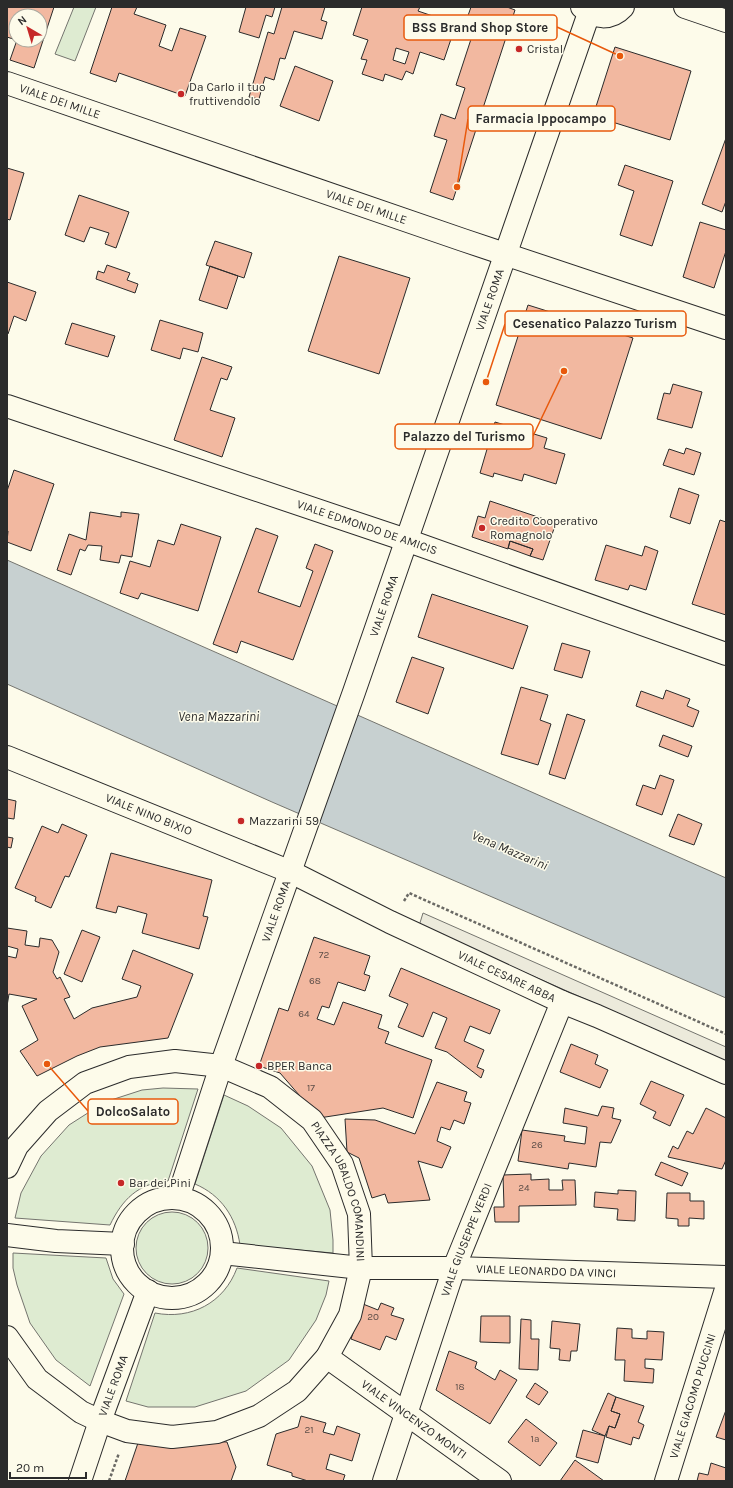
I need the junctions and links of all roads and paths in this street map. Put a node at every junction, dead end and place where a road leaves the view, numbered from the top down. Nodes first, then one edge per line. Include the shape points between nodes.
1 (623, 7) edge
2 (684, 7) edge
3 (586, 10) edge
4 (726, 21) edge
5 (7, 83) edge
6 (505, 254) junction
7 (726, 328) edge
8 (7, 406) edge
9 (406, 540) junction
10 (726, 654) edge
11 (7, 757) edge
12 (291, 872) junction
13 (390, 922) junction
14 (562, 1002) junction
15 (726, 1034) edge
16 (221, 1066) junction
17 (726, 1073) edge
18 (7, 1167) edge
19 (178, 1198) junction
20 (7, 1235) edge
21 (123, 1244) junction
22 (222, 1253) junction
23 (361, 1268) junction
24 (454, 1268) junction
25 (726, 1277) edge
26 (726, 1289) edge
27 (148, 1292) junction
28 (7, 1337) edge
29 (327, 1357) junction
30 (406, 1414) junction
31 (100, 1422) junction
32 (127, 1431) junction
33 (80, 1481) edge
34 (109, 1481) edge
35 (384, 1481) edge
36 (500, 1481) edge
37 (666, 1481) edge

1 - 3 street via 604,17
2 - 4 street
3 - 6 street, VIALE ROMA
5 - 6 street, VIALE DEI MILLE
6 - 7 street, VIALE DEI MILLE
6 - 9 street, VIALE ROMA
8 - 9 street, VIALE EDMONDO DE AMICIS
9 - 10 street, VIALE EDMONDO DE AMICIS
9 - 12 street, VIALE ROMA
11 - 12 street, VIALE NINO BIXIO
12 - 13 street, VIALE CESARE ABBA
12 - 16 street, VIALE ROMA
13 - 14 street, VIALE CESARE ABBA
13 - 15 path via 409,892
14 - 17 street, VIALE CESARE ABBA
14 - 24 street, VIALE GIUSEPPE VERDI
16 - 18 street, PIAZZA UBALDO COMANDINI via 175,1061 129,1067 85,1083 48,1111 18,1146
16 - 19 street, VIALE ROMA
16 - 23 street, PIAZZA UBALDO COMANDINI via 270,1087 312,1120 342,1164 357,1207
19 - 21 street via 164,1198 140,1209 125,1231
19 - 22 street via 206,1210 222,1237
20 - 21 street via 56,1241
21 - 27 street via 128,1271 136,1283
22 - 23 street, VIALE LEONARDO DA VINCI
22 - 27 street via 218,1269 208,1282 195,1292 180,1298 163,1297
23 - 24 street, VIALE LEONARDO DA VINCI
23 - 29 street, PIAZZA UBALDO COMANDINI via 350,1315
24 - 25 street, VIALE LEONARDO DA VINCI
24 - 30 street, VIALE GIUSEPPE VERDI
26 - 37 street, VIALE GIACOMO PUCCINI
27 - 31 street, VIALE ROMA
28 - 31 street, PIAZZA UBALDO COMANDINI via 37,1379 81,1412
29 - 30 street, VIALE VINCENZO MONTI
29 - 32 street, PIAZZA UBALDO COMANDINI via 297,1391 259,1416 217,1432 172,1436
30 - 35 street, VIALE GIUSEPPE VERDI
30 - 36 street, VIALE VINCENZO MONTI
31 - 32 street, PIAZZA UBALDO COMANDINI
31 - 33 street, VIALE ROMA
32 - 34 path

